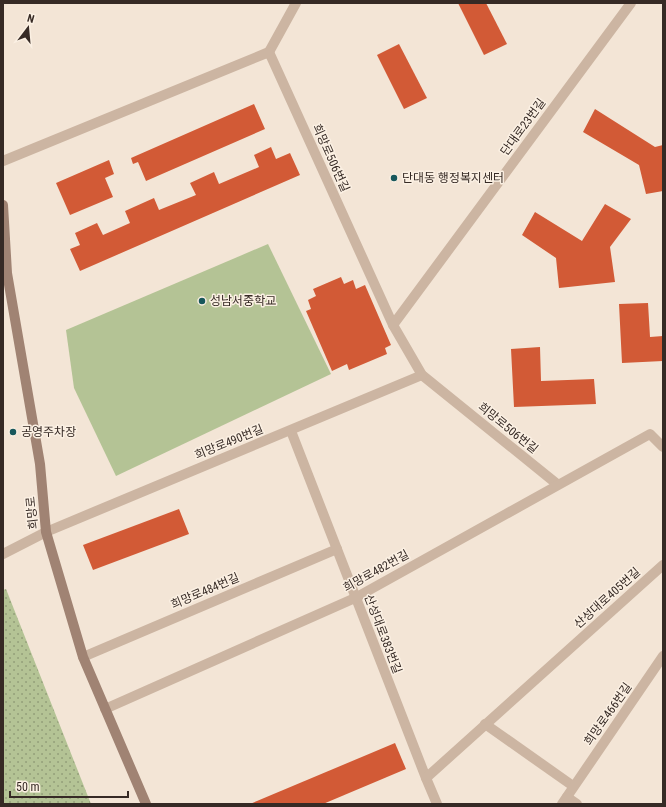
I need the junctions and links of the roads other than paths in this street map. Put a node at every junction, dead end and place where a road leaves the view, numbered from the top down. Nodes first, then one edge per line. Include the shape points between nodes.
1 (296, 3) edge
2 (631, 3) edge
3 (269, 52) junction
4 (3, 161) edge
5 (3, 205) edge
6 (393, 325) junction
7 (422, 375) junction
8 (291, 431) junction
9 (663, 447) edge
10 (558, 484) junction
11 (46, 532) junction
12 (337, 549) junction
13 (3, 554) edge
14 (663, 565) edge
15 (355, 598) junction
16 (663, 656) edge
17 (83, 657) junction
18 (105, 709) junction
19 (485, 724) junction
20 (426, 778) junction
21 (574, 786) junction
22 (564, 801) edge
23 (146, 804) edge
24 (437, 804) edge
25 (577, 804) edge

1 - 3 street
2 - 6 street, 단대로23번길
3 - 4 street
3 - 6 street, 희망로506번길
5 - 11 main road, 희망로 via 7,272 40,464
6 - 7 street, 희망로506번길
7 - 8 street, 희망로490번길
7 - 10 street, 희망로506번길
8 - 11 street, 희망로490번길
8 - 12 street, 산성대로383번길
9 - 10 street, 희망로482번길 via 650,434
10 - 15 street, 희망로482번길
11 - 13 street, 희망로490번길
11 - 17 main road, 희망로
12 - 15 street, 산성대로383번길
12 - 17 street, 희망로484번길
14 - 19 street, 산성대로405번길
15 - 18 street, 희망로482번길
15 - 20 street, 산성대로383번길
16 - 21 street, 희망로466번길
17 - 18 main road, 희망로
18 - 23 main road, 희망로
19 - 20 street
19 - 21 street
20 - 24 street, 산성대로383번길
21 - 22 street, 희망로466번길
22 - 25 street

